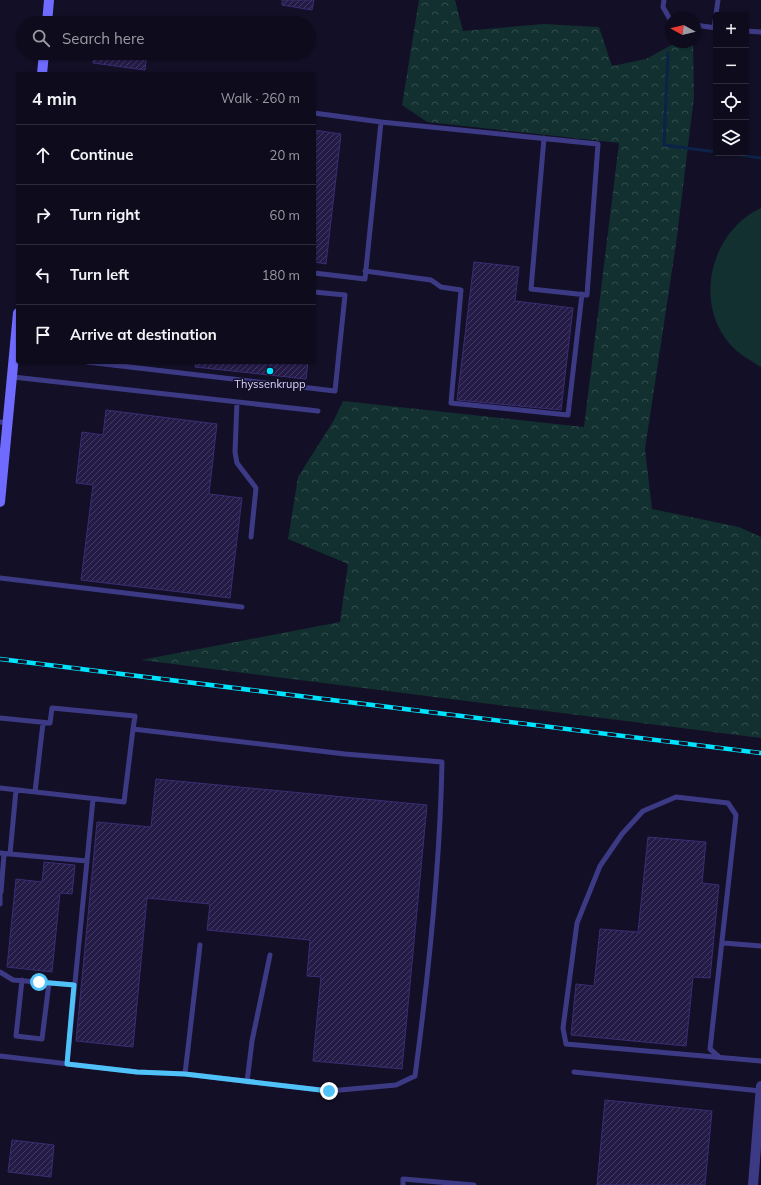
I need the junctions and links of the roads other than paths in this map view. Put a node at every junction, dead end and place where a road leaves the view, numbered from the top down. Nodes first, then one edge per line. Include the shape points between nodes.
1 (49, 0) edge
2 (664, 0) edge
3 (718, 0) edge
4 (666, 12) edge
5 (717, 12) edge
6 (48, 16) edge
7 (701, 26) edge
8 (713, 28) edge
9 (749, 30) edge
10 (761, 32) edge
11 (43, 60) edge
12 (42, 72) edge
13 (316, 113) edge
14 (381, 122) junction
15 (544, 138) junction
16 (366, 271) junction
17 (316, 273) edge
18 (316, 292) edge
19 (582, 294) junction
20 (16, 340) edge
21 (104, 364) edge
22 (13, 377) junction
23 (237, 402) junction
24 (318, 411) dead end
25 (4, 423) edge
26 (2, 461) edge
27 (0, 502) edge
28 (251, 536) dead end
29 (0, 578) edge
30 (242, 607) dead end
31 (0, 718) edge
32 (43, 723) junction
33 (133, 729) junction
34 (0, 788) edge
35 (16, 790) junction
36 (35, 792) junction
37 (93, 799) junction
38 (5, 854) edge
39 (86, 862) junction
40 (1, 892) edge
41 (0, 904) edge
42 (724, 943) junction
43 (200, 945) dead end
44 (761, 946) edge
45 (270, 955) dead end
46 (0, 972) edge
47 (22, 980) junction
48 (49, 983) junction
49 (74, 985) junction
50 (0, 1056) edge
51 (718, 1056) junction
52 (761, 1061) edge
53 (67, 1064) junction
54 (574, 1072) dead end
55 (185, 1074) junction
56 (247, 1082) junction
57 (761, 1086) edge
58 (761, 1091) edge
59 (403, 1185) edge
60 (474, 1185) edge
61 (753, 1185) edge

1 - 6 main road
2 - 4 lane via 663,7
3 - 5 lane
7 - 8 lane
9 - 10 lane
11 - 12 main road
13 - 14 lane
14 - 15 lane
14 - 16 lane
15 - 19 lane via 531,289
15 - 19 lane via 598,144 586,295
16 - 17 lane via 365,279
16 - 19 lane via 431,280 441,287 461,290 452,403 568,415
18 - 21 lane via 345,295 335,391
20 - 22 main road
22 - 23 lane
22 - 25 main road
23 - 24 lane
23 - 28 lane via 237,463 256,488
25 - 26 main road
26 - 27 main road
29 - 30 lane
31 - 32 lane
32 - 33 lane via 50,723 52,708 135,716
32 - 36 lane
33 - 37 lane via 124,802
33 - 56 lane via 345,754 442,762 440,842 427,983 415,1076 396,1085 329,1091
34 - 35 lane
35 - 36 lane
35 - 38 lane
36 - 37 lane
37 - 39 lane
38 - 39 lane
38 - 40 lane
39 - 49 lane
40 - 41 lane
42 - 44 lane
42 - 51 lane via 710,1049
42 - 51 lane via 736,816 728,803 676,797 643,811 622,834 600,866 576,923 563,1028 566,1044
43 - 55 lane
45 - 56 lane via 252,1041
46 - 47 lane via 13,980
47 - 48 lane
47 - 48 lane via 16,1036 42,1039
48 - 49 lane
49 - 53 lane
50 - 53 lane
51 - 52 lane
53 - 55 lane via 137,1072
54 - 58 lane
55 - 56 lane
57 - 58 street
58 - 61 street
59 - 60 lane via 404,1179

